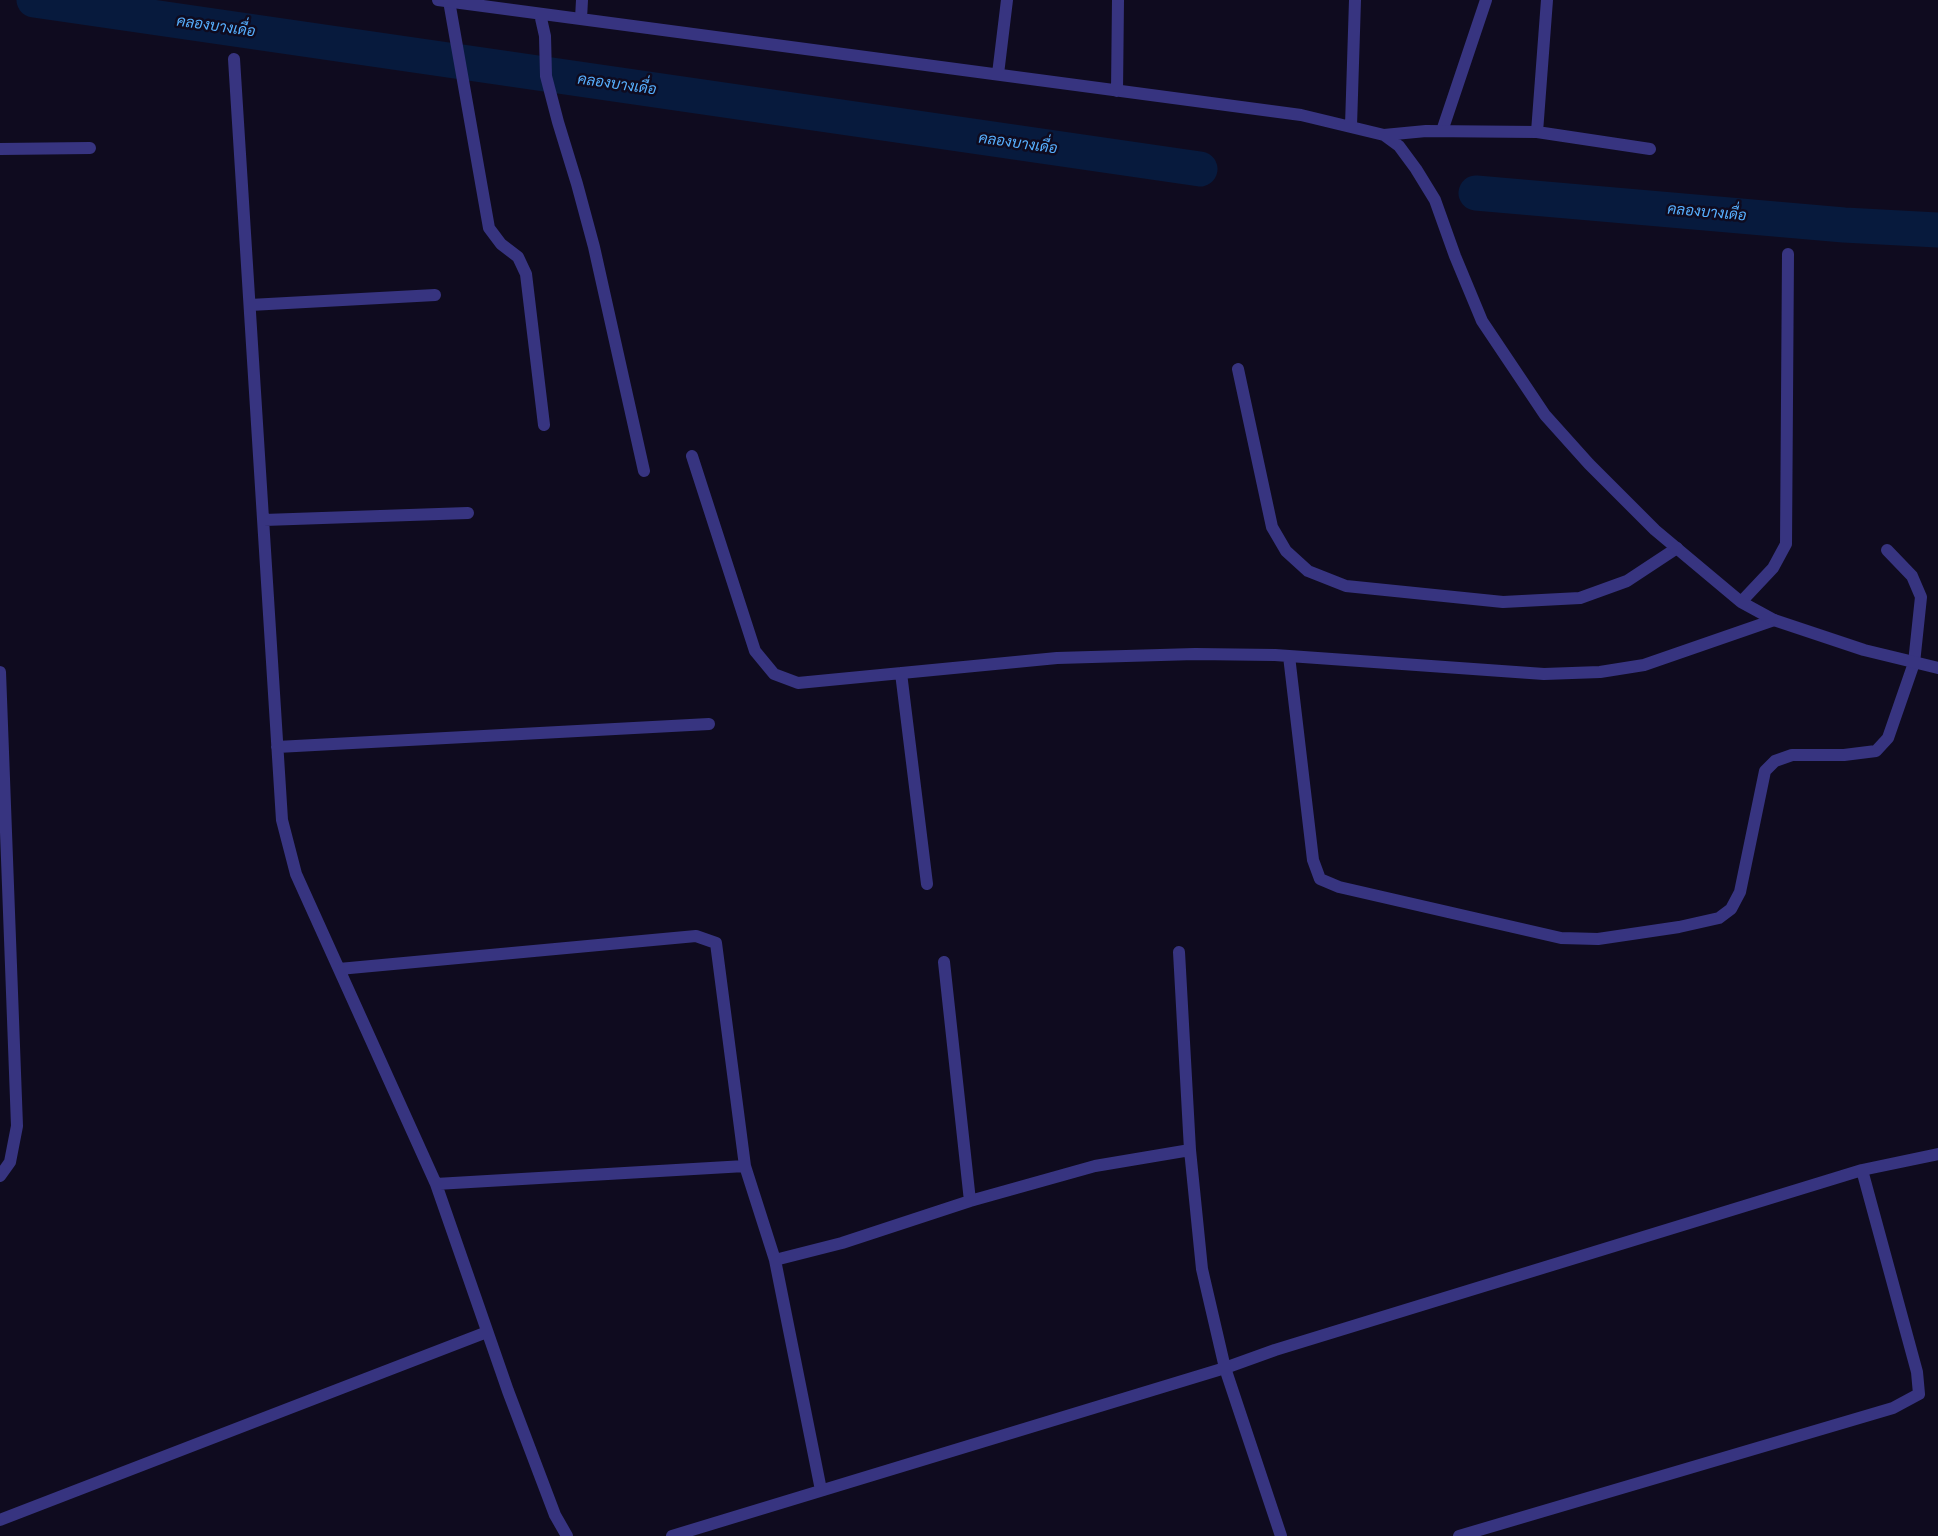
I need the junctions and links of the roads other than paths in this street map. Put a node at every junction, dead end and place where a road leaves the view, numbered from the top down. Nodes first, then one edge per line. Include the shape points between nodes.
1 (582, 0) edge
2 (1007, 0) edge
3 (1118, 0) edge
4 (1355, 0) edge
5 (1486, 0) edge
6 (1547, 0) edge
7 (443, 1) edge
8 (540, 14) junction
9 (580, 19) junction
10 (234, 59) dead end
11 (998, 74) junction
12 (1117, 90) junction
13 (1350, 126) junction
14 (1442, 130) junction
15 (1537, 132) junction
16 (1384, 135) junction
17 (90, 148) dead end
18 (0, 149) edge
19 (1650, 149) dead end
20 (1788, 254) dead end
21 (435, 295) dead end
22 (250, 305) junction
23 (1238, 369) dead end
24 (544, 425) dead end
25 (692, 456) dead end
26 (644, 471) dead end
27 (468, 513) dead end
28 (264, 520) junction
29 (1677, 548) junction
30 (1886, 550) dead end
31 (1741, 602) junction
32 (1774, 620) junction
33 (1289, 656) junction
34 (1914, 663) junction
35 (1938, 668) edge
36 (0, 672) edge
37 (901, 673) junction
38 (709, 724) dead end
39 (277, 747) junction
40 (927, 884) dead end
41 (1179, 952) dead end
42 (944, 962) dead end
43 (339, 970) junction
44 (1190, 1150) junction
45 (1938, 1154) edge
46 (746, 1166) junction
47 (1862, 1170) junction
48 (0, 1176) edge
49 (436, 1184) junction
50 (970, 1201) junction
51 (776, 1260) junction
52 (487, 1332) junction
53 (1224, 1368) junction
54 (821, 1490) junction
55 (0, 1520) edge
56 (567, 1536) edge
57 (672, 1536) edge
58 (1281, 1536) edge
59 (1459, 1536) edge

1 - 9 street
2 - 11 street
3 - 12 street
4 - 13 street
5 - 14 street
6 - 15 street
7 - 8 street
7 - 24 street via 489,228 501,244 518,257 526,274
8 - 9 street
8 - 26 street via 545,36 546,76 594,246
9 - 11 street
10 - 22 street
11 - 12 street
12 - 13 street via 1301,115
13 - 16 street
14 - 15 street
14 - 16 street
15 - 19 street
16 - 29 street via 1399,146 1435,200 1454,256 1482,321 1545,415 1654,530
17 - 18 street
20 - 31 street via 1786,544 1773,568
21 - 22 street
22 - 28 street
23 - 29 street via 1272,527 1286,551 1308,572 1346,586 1503,602 1580,598 1627,581
25 - 37 street via 755,651 774,674 798,683
27 - 28 street
28 - 39 street
29 - 31 street
30 - 34 street via 1912,576 1921,598
31 - 32 street
32 - 33 street via 1644,665 1600,672 1544,674
32 - 34 street
33 - 34 street via 1313,860 1320,879 1339,887 1533,933 1598,939 1679,927 1718,918 1731,909 1740,892 1765,771 1775,760 1792,755 1876,751 1888,738
33 - 37 street via 1195,654 1057,658
34 - 35 street
36 - 48 street via 17,1126 10,1162
37 - 40 street
38 - 39 street
39 - 43 street via 282,820 296,874
41 - 44 street
42 - 50 street
43 - 46 street via 696,936 716,943
43 - 49 street
44 - 50 street via 1095,1166
44 - 53 street via 1202,1269
45 - 47 street
46 - 49 street
46 - 51 street
47 - 53 street
47 - 59 street via 1916,1372 1919,1394 1893,1408
49 - 52 street
50 - 51 street via 842,1243
51 - 54 street
52 - 55 street
52 - 56 street via 555,1515
53 - 54 street
53 - 58 street
54 - 57 street

